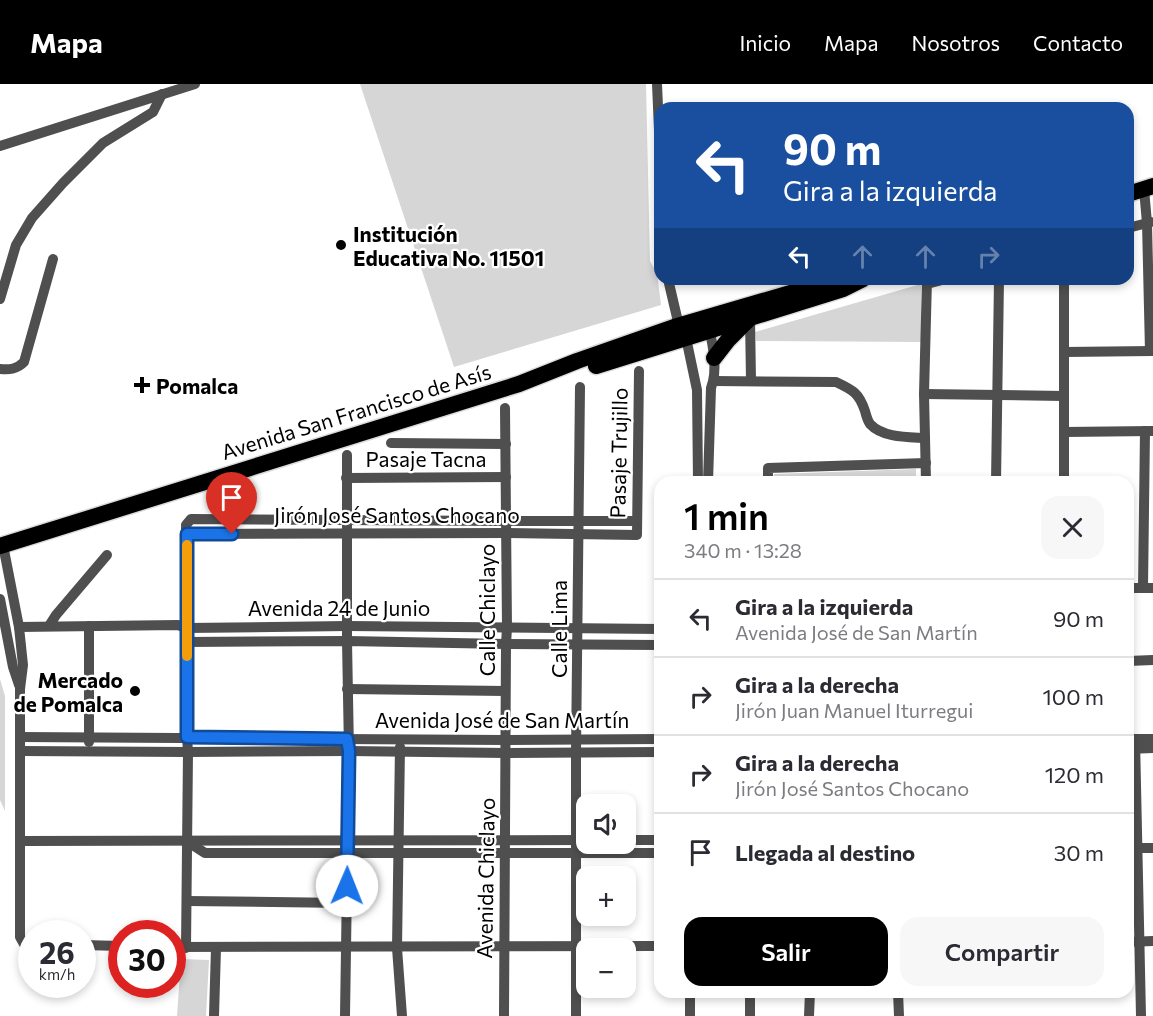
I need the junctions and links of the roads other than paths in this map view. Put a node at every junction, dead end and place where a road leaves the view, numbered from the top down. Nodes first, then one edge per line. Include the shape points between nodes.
1 (195, 84) edge
2 (657, 84) edge
3 (162, 94) junction
4 (658, 102) edge
5 (0, 146) edge
6 (1142, 189) edge
7 (1150, 222) edge
8 (1134, 226) edge
9 (53, 259) dead end
10 (1151, 276) edge
11 (670, 285) edge
12 (821, 285) edge
13 (851, 285) edge
14 (927, 285) edge
15 (999, 285) edge
16 (1064, 285) edge
17 (0, 298) edge
18 (750, 318) junction
19 (708, 324) junction
20 (682, 330) junction
21 (1151, 351) edge
22 (1064, 352) junction
23 (714, 358) junction
24 (0, 369) edge
25 (639, 371) dead end
26 (751, 381) junction
27 (712, 385) junction
28 (580, 387) dead end
29 (697, 390) junction
30 (924, 394) junction
31 (997, 395) junction
32 (1064, 396) junction
33 (506, 408) dead end
34 (1149, 431) edge
35 (1064, 432) junction
36 (925, 438) junction
37 (391, 443) dead end
38 (506, 444) junction
39 (347, 455) dead end
40 (926, 463) junction
41 (698, 476) edge
42 (708, 476) edge
43 (768, 476) edge
44 (926, 476) edge
45 (996, 476) edge
46 (1064, 476) edge
47 (506, 477) junction
48 (346, 478) junction
49 (1148, 514) edge
50 (347, 520) junction
51 (579, 521) junction
52 (637, 521) junction
53 (506, 527) junction
54 (187, 534) junction
55 (347, 534) junction
56 (578, 535) junction
57 (637, 535) joint
58 (2, 546) edge
59 (107, 555) dead end
60 (1148, 588) edge
61 (0, 598) edge
62 (49, 626) junction
63 (89, 626) junction
64 (347, 626) junction
65 (19, 627) junction
66 (507, 627) junction
67 (186, 628) junction
68 (577, 628) junction
69 (654, 629) edge
70 (347, 641) junction
71 (186, 642) junction
72 (506, 644) junction
73 (578, 644) junction
74 (654, 645) edge
75 (1153, 660) edge
76 (1134, 661) edge
77 (20, 688) junction
78 (347, 689) junction
79 (505, 691) junction
80 (20, 736) junction
81 (89, 737) junction
82 (187, 737) junction
83 (576, 738) junction
84 (400, 739) junction
85 (654, 739) edge
86 (1153, 739) edge
87 (505, 740) junction
88 (1134, 744) edge
89 (1134, 744) edge
90 (348, 745) junction
91 (1153, 748) edge
92 (20, 751) junction
93 (399, 751) junction
94 (89, 752) junction
95 (188, 752) junction
96 (576, 752) junction
97 (654, 752) edge
98 (506, 753) junction
99 (578, 794) edge
100 (347, 840) junction
101 (399, 840) junction
102 (505, 840) junction
103 (576, 840) edge
104 (636, 840) edge
105 (654, 840) edge
106 (20, 841) junction
107 (188, 842) junction
108 (1134, 848) edge
109 (1153, 848) edge
110 (636, 852) edge
111 (654, 852) edge
112 (347, 853) junction
113 (399, 853) junction
114 (505, 853) junction
115 (576, 853) edge
116 (576, 854) edge
117 (187, 901) junction
118 (347, 903) junction
119 (20, 920) edge
120 (576, 938) edge
121 (1153, 941) edge
122 (1134, 942) edge
123 (504, 946) junction
124 (576, 946) edge
125 (636, 946) edge
126 (654, 946) edge
127 (186, 948) joint
128 (216, 948) junction
129 (346, 948) junction
130 (397, 948) junction
131 (576, 998) edge
132 (690, 998) edge
133 (750, 998) edge
134 (810, 998) edge
135 (898, 998) edge
136 (214, 1016) edge
137 (345, 1016) edge
138 (402, 1016) edge
139 (504, 1016) edge
140 (576, 1016) edge
141 (690, 1016) edge
142 (750, 1016) edge
143 (810, 1016) edge
144 (899, 1016) edge
145 (1141, 1016) edge

1 - 3 street
2 - 4 street
3 - 5 street
3 - 17 street via 153,112 103,143 32,218 16,245
6 - 7 street
7 - 8 street
7 - 10 street
9 - 24 street via 24,362 12,369
10 - 21 street
11 - 20 street
12 - 19 highway, Avenida San Francisco de Asís
13 - 18 highway, Avenida San Francisco de Asís
14 - 30 street
15 - 31 street
16 - 22 street
18 - 19 highway, Avenida San Francisco de Asís
18 - 23 highway
18 - 26 street
19 - 20 highway, Avenida San Francisco de Asís
19 - 23 street
20 - 29 street
20 - 58 highway, Avenida San Francisco de Asís
21 - 22 street
22 - 32 street
23 - 27 street
25 - 52 street, Pasaje Trujillo
26 - 27 street
26 - 36 street via 836,382 861,399 870,424 881,432
27 - 29 street
27 - 42 street
28 - 51 street, Calle Lima
29 - 41 street
30 - 31 street
30 - 36 street
31 - 32 street
31 - 45 street
32 - 35 street
33 - 38 street, Calle Chiclayo
34 - 35 street
34 - 49 street
35 - 46 street
36 - 40 street
37 - 38 street
38 - 47 street, Calle Chiclayo
39 - 48 street
40 - 43 street via 768,468
40 - 44 street
47 - 48 street, Pasaje Tacna
47 - 53 street, Calle Chiclayo
48 - 50 street
49 - 60 street
50 - 53 street, Jirón José Santos Chocano
50 - 54 street, Jirón José Santos Chocano via 191,519 186,525
50 - 55 street
51 - 52 street, Jirón José Santos Chocano
51 - 53 street, Jirón José Santos Chocano
51 - 56 street, Calle Lima
52 - 57 street, Pasaje Trujillo
53 - 55 street, Jirón José Santos Chocano
53 - 56 street, Jirón José Santos Chocano
53 - 66 street, Calle Chiclayo
54 - 55 street, Jirón José Santos Chocano
54 - 67 street
55 - 64 street
56 - 57 street, Jirón José Santos Chocano
56 - 68 street, Calle Lima
58 - 65 street
59 - 62 street
61 - 77 street
62 - 63 street, Avenida 24 de Junio
62 - 65 street, Avenida 24 de Junio
63 - 67 street, Avenida 24 de Junio
63 - 81 street
64 - 66 street, Avenida 24 de Junio
64 - 67 street, Avenida 24 de Junio
64 - 70 street
65 - 77 street
66 - 68 street, Avenida 24 de Junio
66 - 72 street, Calle Chiclayo
67 - 71 street
68 - 69 street, Avenida 24 de Junio
68 - 73 street, Calle Lima
70 - 71 street, Avenida 24 de Junio
70 - 72 street, Avenida 24 de Junio
70 - 78 street
71 - 82 street
72 - 73 street, Avenida 24 de Junio
72 - 79 street, Calle Chiclayo
73 - 74 street, Avenida 24 de Junio
73 - 83 street, Calle Lima
75 - 76 street
77 - 80 street
78 - 79 street
78 - 90 street
79 - 87 street, Calle Chiclayo
80 - 81 street, Avenida José de San Martín
80 - 92 street
81 - 82 street, Avenida José de San Martín
81 - 94 street
82 - 90 street, Avenida José de San Martín
82 - 95 street
83 - 85 street, Avenida José de San Martín
83 - 87 street, Avenida José de San Martín
83 - 96 street, Calle Lima
84 - 87 street, Avenida José de San Martín
84 - 90 street, Avenida José de San Martín
84 - 93 street
86 - 88 street
87 - 98 street, Avenida Chiclayo
89 - 91 street
90 - 93 street, Avenida José de San Martín
90 - 95 street, Avenida José de San Martín
90 - 100 street
92 - 94 street, Avenida José de San Martín
92 - 106 street
93 - 98 street, Avenida José de San Martín
93 - 101 street
94 - 95 street, Avenida José de San Martín
95 - 107 street
96 - 97 street, Avenida José de San Martín
96 - 98 street, Avenida José de San Martín
96 - 99 street, Calle Lima
98 - 102 street, Avenida Chiclayo
100 - 101 street
100 - 107 street
100 - 112 street
101 - 102 street
101 - 113 street
102 - 103 street
102 - 114 street, Avenida Chiclayo
104 - 105 street
106 - 107 street
106 - 119 street
107 - 112 street via 205,853
107 - 117 street
108 - 109 street
110 - 111 street
112 - 113 street
112 - 118 street
113 - 114 street
113 - 130 street
114 - 115 street
114 - 123 street, Avenida Chiclayo
116 - 120 street, Calle Lima
117 - 118 street
117 - 127 street
118 - 129 street
121 - 122 street
122 - 145 street
123 - 124 street
123 - 130 street
123 - 139 street, Avenida Chiclayo
125 - 126 street
127 - 128 street
128 - 129 street
128 - 136 street
129 - 130 street
129 - 137 street
130 - 138 street
131 - 140 street, Calle Lima
132 - 141 street
133 - 142 street
134 - 143 street
135 - 144 street

